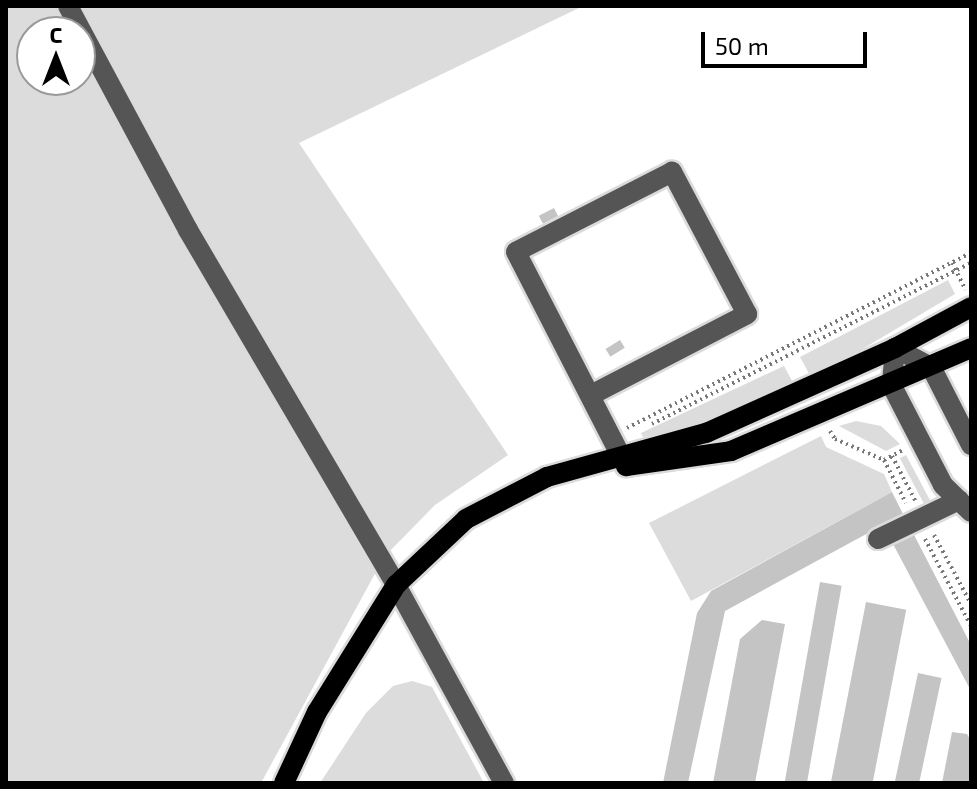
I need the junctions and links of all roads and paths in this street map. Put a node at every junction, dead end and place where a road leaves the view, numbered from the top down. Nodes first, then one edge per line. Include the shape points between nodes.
1 (68, 6) edge
2 (971, 253) edge
3 (952, 263) junction
4 (971, 263) edge
5 (956, 270) junction
6 (971, 299) edge
7 (971, 307) edge
8 (895, 348) junction
9 (971, 348) edge
10 (786, 350) junction
11 (790, 357) junction
12 (931, 367) junction
13 (892, 386) junction
14 (591, 395) junction
15 (835, 439) dead end
16 (971, 445) edge
17 (618, 450) junction
18 (965, 506) edge
19 (916, 522) junction
20 (878, 539) dead end
21 (396, 585) junction
22 (971, 626) edge
23 (284, 783) edge
24 (504, 783) edge

1 - 21 street via 188,230
2 - 3 path
3 - 5 path
3 - 10 path
4 - 5 path
5 - 6 path
5 - 11 path
7 - 8 main road
8 - 12 street
8 - 13 street
8 - 17 main road via 706,433
9 - 12 main road
10 - 11 path
10 - 17 path
11 - 17 path
12 - 13 main road
12 - 16 street
13 - 17 main road via 731,451
13 - 18 street via 943,485
14 - 14 street via 516,252 672,172 747,314
14 - 17 street
15 - 19 path via 884,460
17 - 21 main road via 485,505 430,547
18 - 19 street
19 - 20 street
19 - 22 path
21 - 23 main road via 317,712
21 - 24 street

